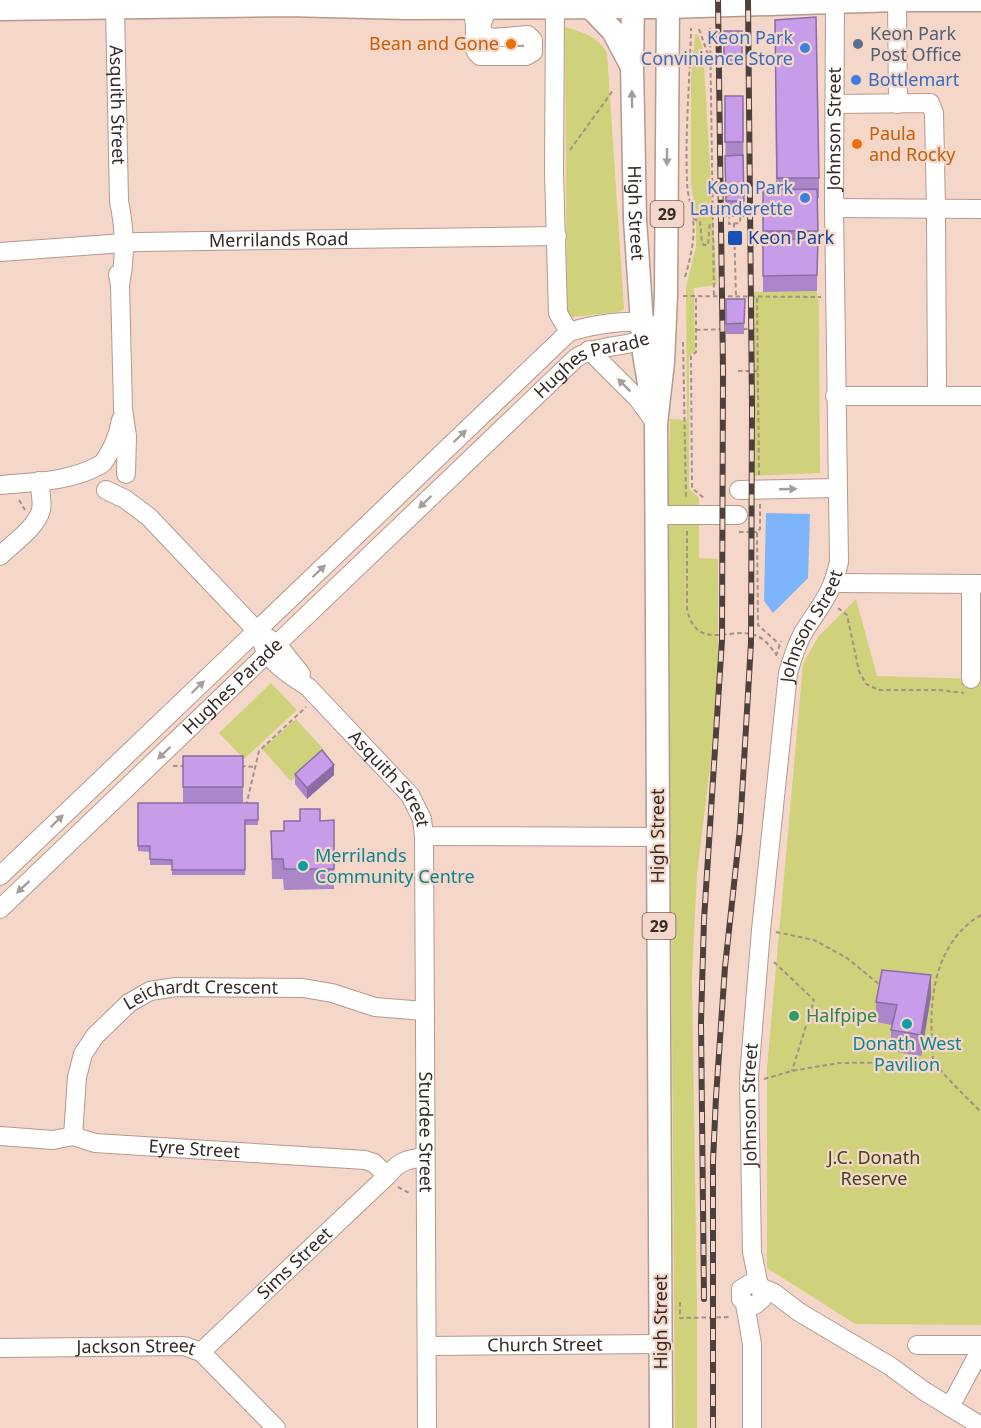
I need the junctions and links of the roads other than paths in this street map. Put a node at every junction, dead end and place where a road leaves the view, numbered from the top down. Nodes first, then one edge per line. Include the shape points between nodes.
1 (897, 0) edge
2 (981, 0) edge
3 (835, 2) edge
4 (633, 4) edge
5 (668, 4) edge
6 (484, 5) edge
7 (589, 6) junction
8 (115, 7) junction
9 (555, 7) junction
10 (0, 9) edge
11 (632, 66) junction
12 (834, 104) junction
13 (898, 104) junction
14 (834, 208) junction
15 (936, 209) junction
16 (981, 209) edge
17 (557, 236) junction
18 (120, 243) junction
19 (0, 252) edge
20 (650, 331) junction
21 (569, 332) junction
22 (589, 350) junction
23 (527, 372) junction
24 (543, 388) junction
25 (835, 396) junction
26 (937, 396) junction
27 (981, 396) edge
28 (123, 409) junction
29 (656, 424) junction
30 (101, 464) junction
31 (126, 476) junction
32 (46, 481) junction
33 (0, 484) edge
34 (837, 488) junction
35 (105, 489) junction
36 (739, 490) dead end
37 (656, 515) junction
38 (149, 517) junction
39 (738, 523) road end
40 (0, 556) edge
41 (834, 583) junction
42 (976, 584) edge
43 (257, 631) junction
44 (272, 650) junction
45 (969, 686) road end
46 (122, 760) junction
47 (139, 777) junction
48 (424, 836) junction
49 (658, 837) junction
50 (0, 876) edge
51 (0, 909) edge
52 (424, 1011) junction
53 (0, 1136) edge
54 (73, 1136) junction
55 (425, 1156) junction
56 (391, 1179) junction
57 (425, 1180) junction
58 (754, 1295) junction
59 (661, 1344) junction
60 (917, 1345) dead end
61 (428, 1346) junction
62 (981, 1347) edge
63 (0, 1348) edge
64 (201, 1352) junction
65 (953, 1403) junction
66 (981, 1414) edge
67 (981, 1426) edge
68 (276, 1428) edge
69 (427, 1428) edge
70 (661, 1428) edge
71 (752, 1428) edge

1 - 2 main road
1 - 3 main road
1 - 13 street
3 - 5 main road
3 - 12 street, Johnson Street
4 - 5 main road
4 - 7 main road
4 - 11 main road, High Street / 29
5 -> 20 main road, High Street / 29 via 666,288
6 - 8 main road
6 - 9 main road
7 - 9 main road
7 - 11 main road via 613,31
8 - 10 main road
8 - 18 street, Asquith Street via 119,201 114,224
9 - 17 street
20 -> 11 main road, High Street / 29 via 635,219
12 - 13 street
12 - 14 street, Johnson Street
13 - 15 street via 930,103 934,112
14 - 15 street
14 - 25 street, Johnson Street
15 - 16 street
15 - 26 street
17 - 18 street, Merrilands Road
17 - 21 street via 558,313
18 - 19 street, Merrilands Road
18 - 28 street, Asquith Street via 116,262
20 - 21 street, Hughes Parade via 582,328
20 - 22 street, Hughes Parade
20 - 29 main road, High Street / 29
21 - 23 street, Hughes Parade
22 - 24 street, Hughes Parade
29 -> 22 street via 638,399
23 - 24 street
43 -> 23 street, Hughes Parade
24 -> 44 street, Hughes Parade
25 - 26 street
25 - 34 street, Johnson Street
26 - 27 street
28 - 30 street, Asquith Street via 118,435
28 - 31 street, Asquith Street via 128,436
29 - 37 main road, High Street / 29
30 - 31 street via 118,462
30 - 32 street via 85,473
30 - 35 street via 96,478
31 - 35 street via 119,488
31 - 38 street, Asquith Street
32 - 33 street
32 - 35 street, Asquith Street
32 - 40 street via 41,510
36 -> 34 street
34 - 41 street, Johnson Street via 839,562
35 - 38 street, Asquith Street
37 - 39 street
37 - 49 main road, High Street / 29
38 - 43 street, Asquith Street
41 - 42 street
41 - 58 street, Johnson Street via 795,650 788,673 749,1077
42 - 45 street
43 - 44 street, Asquith Street
46 -> 43 street, Hughes Parade
44 -> 47 street, Hughes Parade
44 - 48 street, Asquith Street via 299,670 312,692 410,795 422,819
46 - 47 street
50 -> 46 street, Hughes Parade
47 -> 51 street, Hughes Parade
48 - 49 street, Asquith Street
48 - 52 street, Sturdee Street
49 - 59 main road, High Street / 29
52 - 54 street, Leichardt Crescent via 375,1007 303,988 176,987 150,992 129,1004 95,1036 83,1054 77,1077
52 - 55 street, Sturdee Street
53 - 54 street, Eyre Street via 53,1140
54 - 56 street, Eyre Street via 95,1143 364,1160 374,1163
55 - 56 street, Sims Street via 395,1166
55 - 57 street, Sturdee Street
56 - 57 street via 402,1172
56 - 64 street, Sims Street
57 - 61 street, Sturdee Street
58 - 65 street via 774,1293 890,1366 928,1383
58 - 71 street, Johnson Street
59 - 61 street, Church Street
59 - 70 main road, High Street / 29
60 - 62 street
61 - 69 street, Sturdee Street
62 - 65 street
63 - 64 street, Jackson Street via 184,1346
64 - 68 street, Jackson Street
65 - 66 street
65 - 67 street

